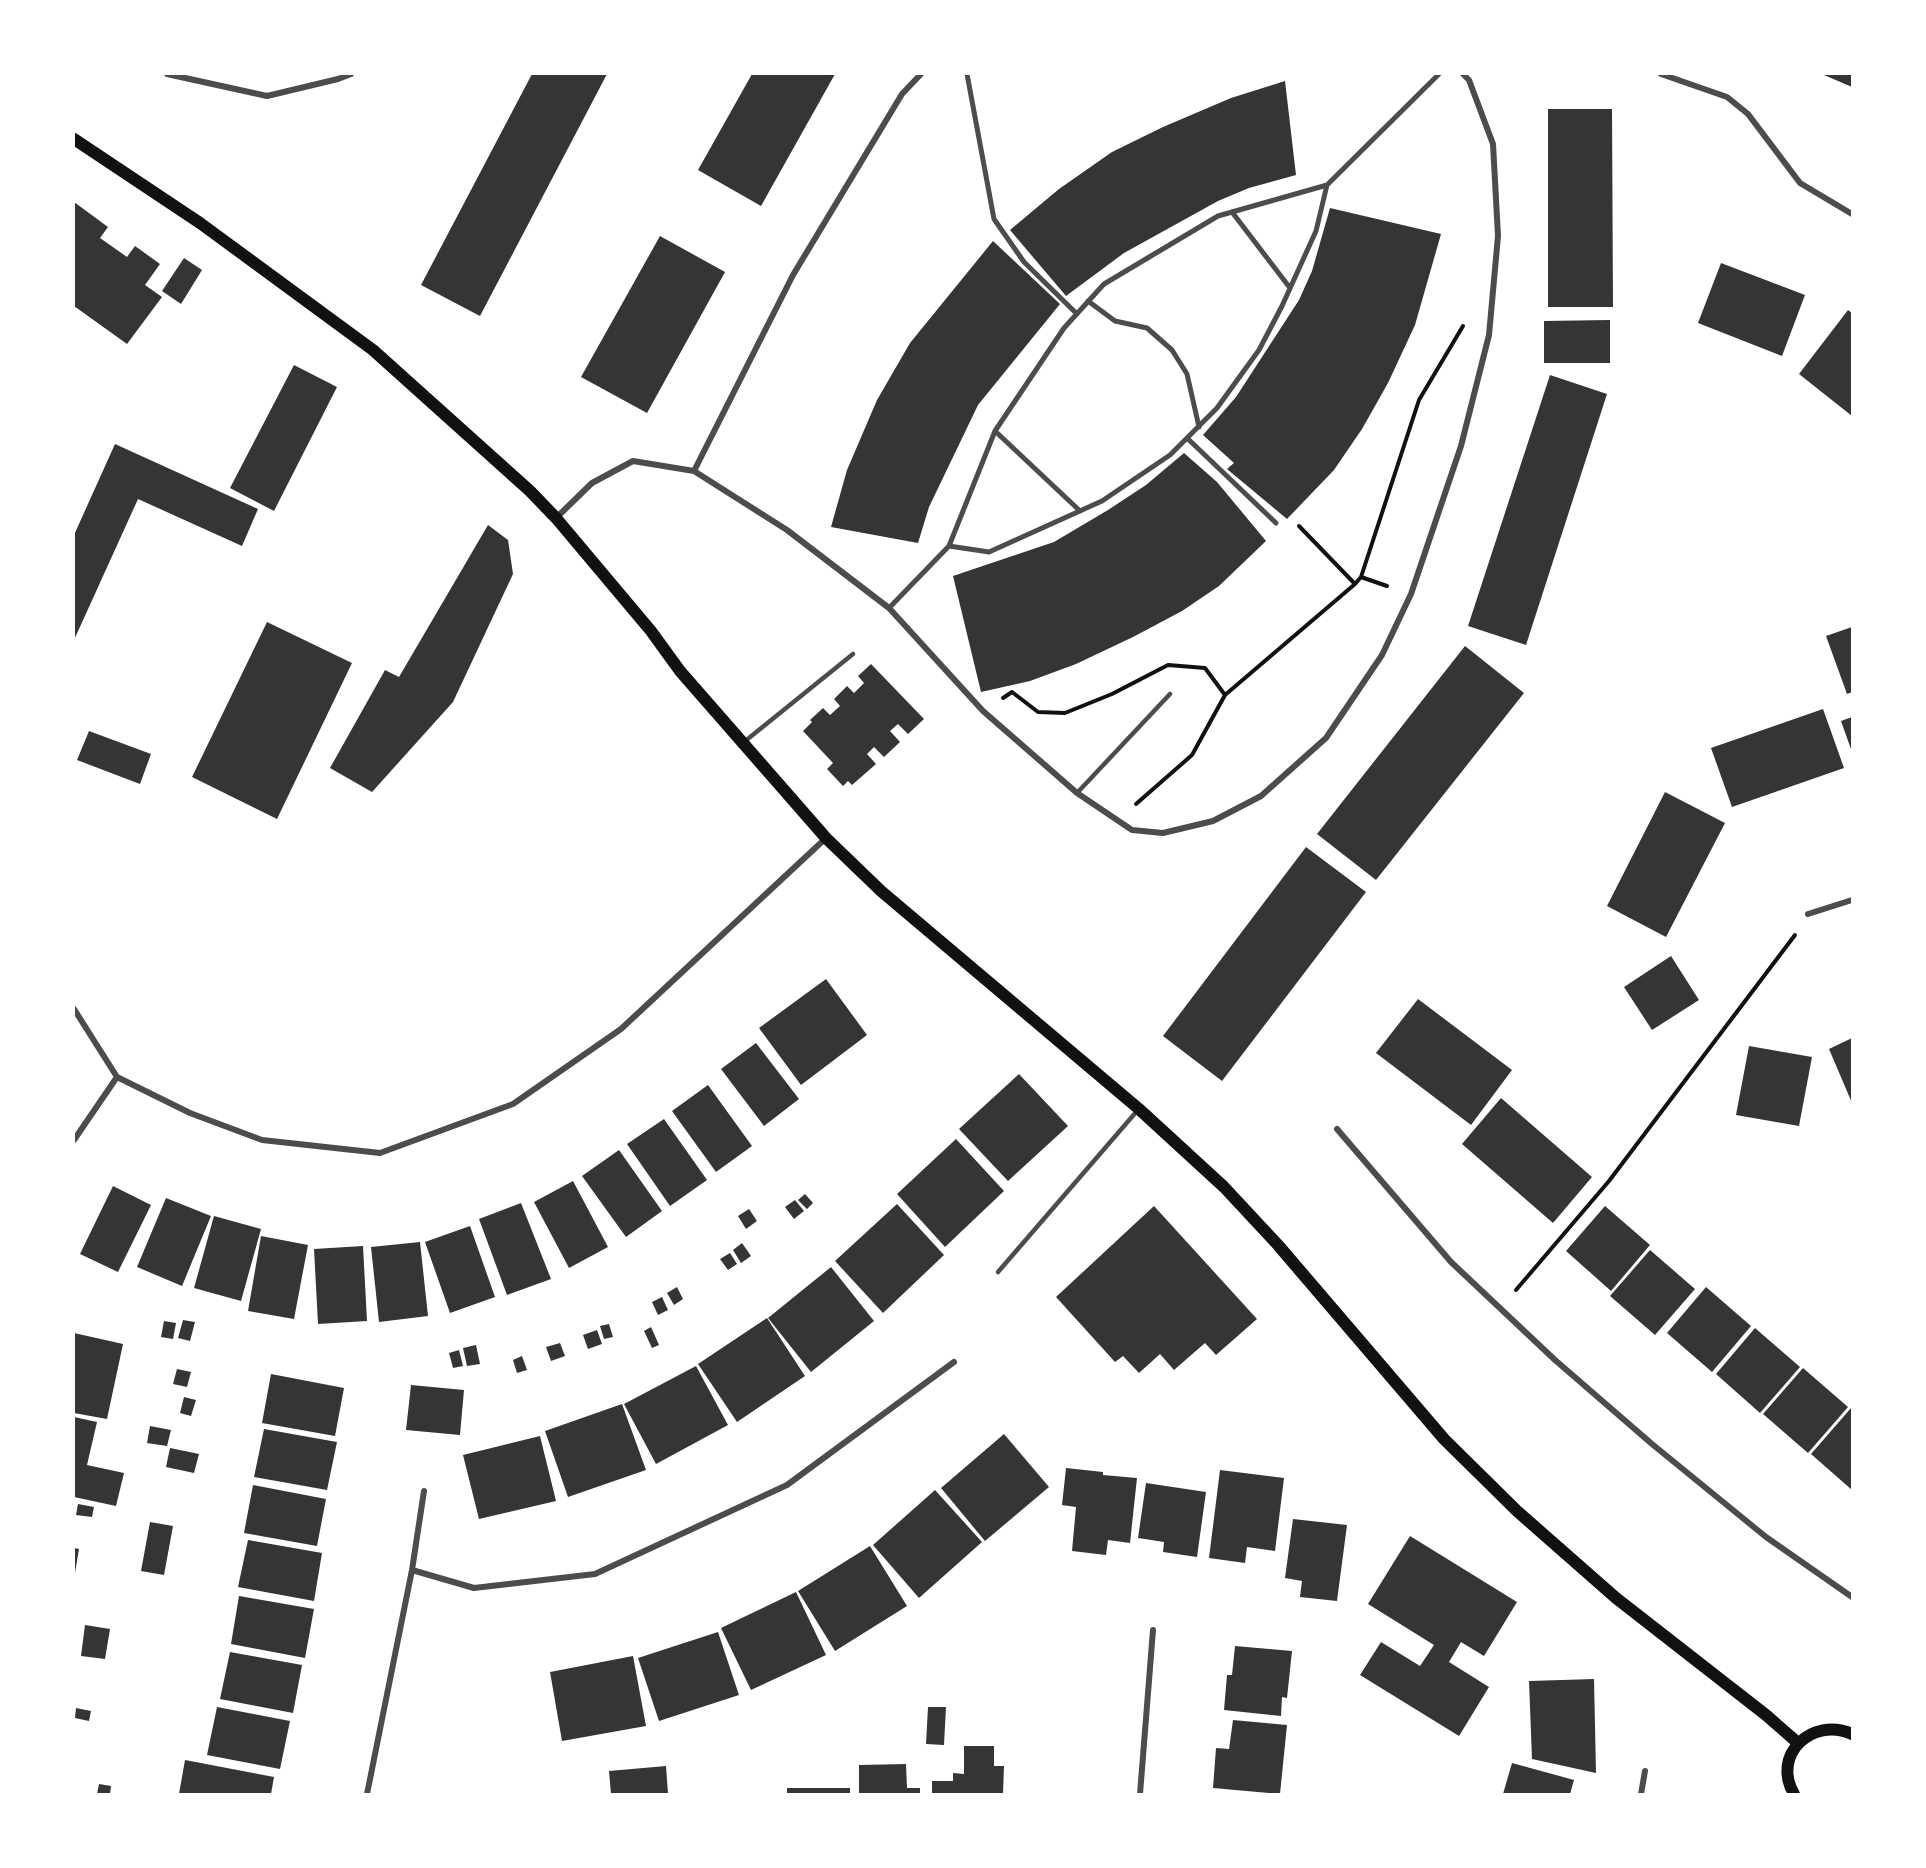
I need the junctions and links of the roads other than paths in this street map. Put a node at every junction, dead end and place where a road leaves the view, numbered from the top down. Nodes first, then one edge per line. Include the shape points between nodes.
1 (167, 74) edge
2 (351, 74) edge
3 (921, 74) edge
4 (967, 74) edge
5 (1439, 74) edge
6 (1462, 74) edge
7 (1660, 74) edge
8 (74, 139) edge
9 (1327, 185) junction
10 (1232, 212) junction
11 (1852, 214) edge
12 (1290, 288) junction
13 (1088, 301) junction
14 (1077, 314) junction
15 (1199, 427) junction
16 (995, 431) junction
17 (1187, 438) junction
18 (694, 471) junction
19 (1080, 511) junction
20 (556, 518) junction
21 (1276, 524) road end
22 (949, 546) junction
23 (889, 608) junction
24 (853, 654) dead end
25 (1170, 694) dead end
26 (744, 742) junction
27 (1077, 793) junction
28 (826, 838) junction
29 (1852, 900) edge
30 (1808, 914) road end
31 (74, 1009) edge
32 (117, 1077) junction
33 (1139, 1108) junction
34 (1337, 1129) dead end
35 (74, 1140) edge
36 (998, 1272) dead end
37 (954, 1362) dead end
38 (423, 1491) dead end
39 (412, 1570) junction
40 (1852, 1597) edge
41 (1153, 1630) dead end
42 (1852, 1734) edge
43 (1798, 1743) junction
44 (1645, 1771) dead end
45 (367, 1794) edge
46 (1140, 1794) edge
47 (1641, 1794) edge
48 (1794, 1794) edge

1 - 2 street via 267,96
3 - 18 street via 902,94 793,275
4 - 14 street via 994,219 1024,262
5 - 9 street
6 - 27 street via 1469,80 1493,144 1498,236 1489,335 1461,446 1411,594 1382,655 1326,738 1261,796 1213,821 1163,833 1132,830
7 - 11 street via 1727,97 1748,114 1800,183
8 - 20 main road via 200,223 374,350
9 - 10 street
9 - 12 street via 1316,231
10 - 12 street
10 - 13 street via 1218,216 1104,284
12 - 15 street via 1259,350 1218,408
13 - 14 street
13 - 15 street via 1114,321 1147,328 1172,350 1187,374
14 - 16 street
15 - 17 street
16 - 19 street
16 - 22 street
17 - 19 street via 1170,455 1102,501
17 - 21 street
18 - 20 street via 633,461 592,483
18 - 23 street via 786,530
19 - 22 street via 988,552
20 - 26 main road via 680,671
22 - 23 street
23 - 27 street via 983,711
24 - 26 lane
25 - 27 lane
26 - 28 main road
28 - 32 street via 611,1036 513,1104 380,1153 262,1140 190,1113
28 - 33 main road via 881,891
29 - 30 street
31 - 32 street
32 - 35 street
33 - 36 lane
33 - 43 main road via 1224,1187 1444,1439 1517,1511 1616,1598
34 - 40 street via 1451,1262 1555,1360 1766,1537
37 - 39 street via 787,1485 595,1574 474,1587
38 - 39 street
39 - 45 street
41 - 46 street
42 - 43 main road via 1827,1729 1807,1735
43 - 48 main road via 1788,1766
44 - 47 street

